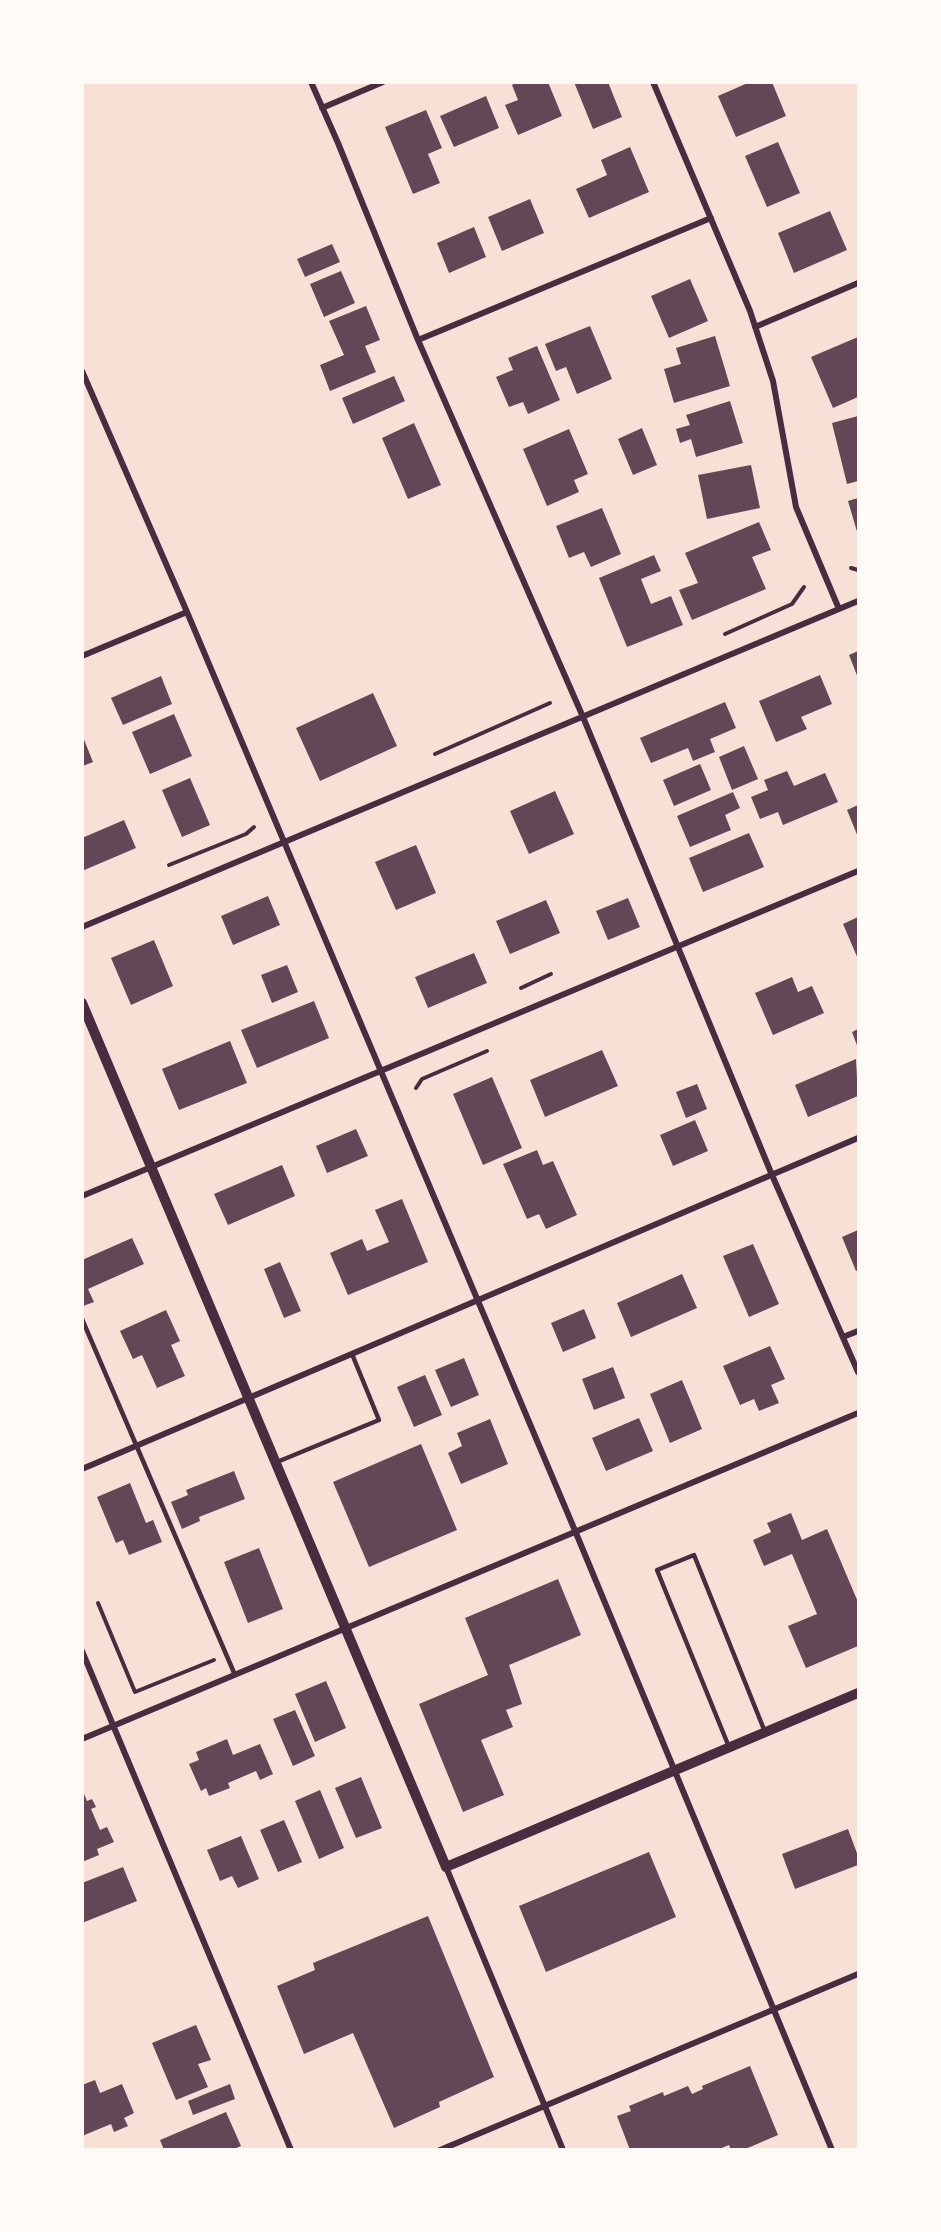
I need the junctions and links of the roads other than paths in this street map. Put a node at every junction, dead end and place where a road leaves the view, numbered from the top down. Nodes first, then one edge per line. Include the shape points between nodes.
1 (311, 82) edge
2 (383, 82) edge
3 (654, 82) edge
4 (322, 108) junction
5 (711, 218) junction
6 (858, 283) edge
7 (755, 327) junction
8 (418, 340) junction
9 (82, 371) edge
10 (85, 381) edge
11 (858, 601) edge
12 (839, 609) junction
13 (188, 612) junction
14 (82, 656) edge
15 (583, 717) junction
16 (284, 842) junction
17 (858, 871) edge
18 (82, 927) edge
19 (678, 946) junction
20 (82, 1003) edge
21 (381, 1072) junction
22 (858, 1138) edge
23 (152, 1167) junction
24 (772, 1175) junction
25 (82, 1196) edge
26 (476, 1301) junction
27 (82, 1319) edge
28 (858, 1331) edge
29 (843, 1337) junction
30 (351, 1354) junction
31 (858, 1372) edge
32 (248, 1399) junction
33 (858, 1413) edge
34 (137, 1446) junction
35 (275, 1463) junction
36 (82, 1469) edge
37 (576, 1533) junction
38 (345, 1629) junction
39 (82, 1652) edge
40 (235, 1675) junction
41 (858, 1693) edge
42 (113, 1726) junction
43 (765, 1732) junction
44 (82, 1739) edge
45 (729, 1747) junction
46 (674, 1771) junction
47 (446, 1867) junction
48 (858, 1974) edge
49 (773, 2010) junction
50 (545, 2106) junction
51 (291, 2150) edge
52 (440, 2150) edge
53 (563, 2150) edge
54 (832, 2150) edge

1 - 4 street
2 - 4 street
3 - 5 street
4 - 8 street
5 - 7 street
5 - 8 street
6 - 7 street
7 - 12 street via 773,381 796,507
8 - 15 street
9 - 10 street
10 - 13 street
11 - 12 street
12 - 15 street
13 - 14 street
13 - 16 street
15 - 16 street
15 - 19 street
16 - 18 street
16 - 21 street
17 - 19 street
19 - 21 street
19 - 24 street
20 - 23 street
21 - 23 street
21 - 26 street
22 - 24 street
23 - 25 street
23 - 32 street
24 - 26 street
24 - 29 street
26 - 30 street
26 - 37 street
27 - 34 lane
28 - 29 street
29 - 31 street
30 - 32 street
30 - 35 lane via 379,1420
32 - 34 street
32 - 35 street
33 - 37 street
34 - 36 street
34 - 40 lane
35 - 38 street
37 - 38 street
37 - 46 street
38 - 40 street
38 - 47 street
39 - 42 street
40 - 42 street
41 - 43 street
42 - 44 street
42 - 51 street
43 - 45 street
43 - 45 lane via 694,1555 657,1570
45 - 46 street
46 - 47 street
46 - 49 street
47 - 50 street
48 - 49 street
49 - 50 street
49 - 54 street
50 - 52 street
50 - 53 street

